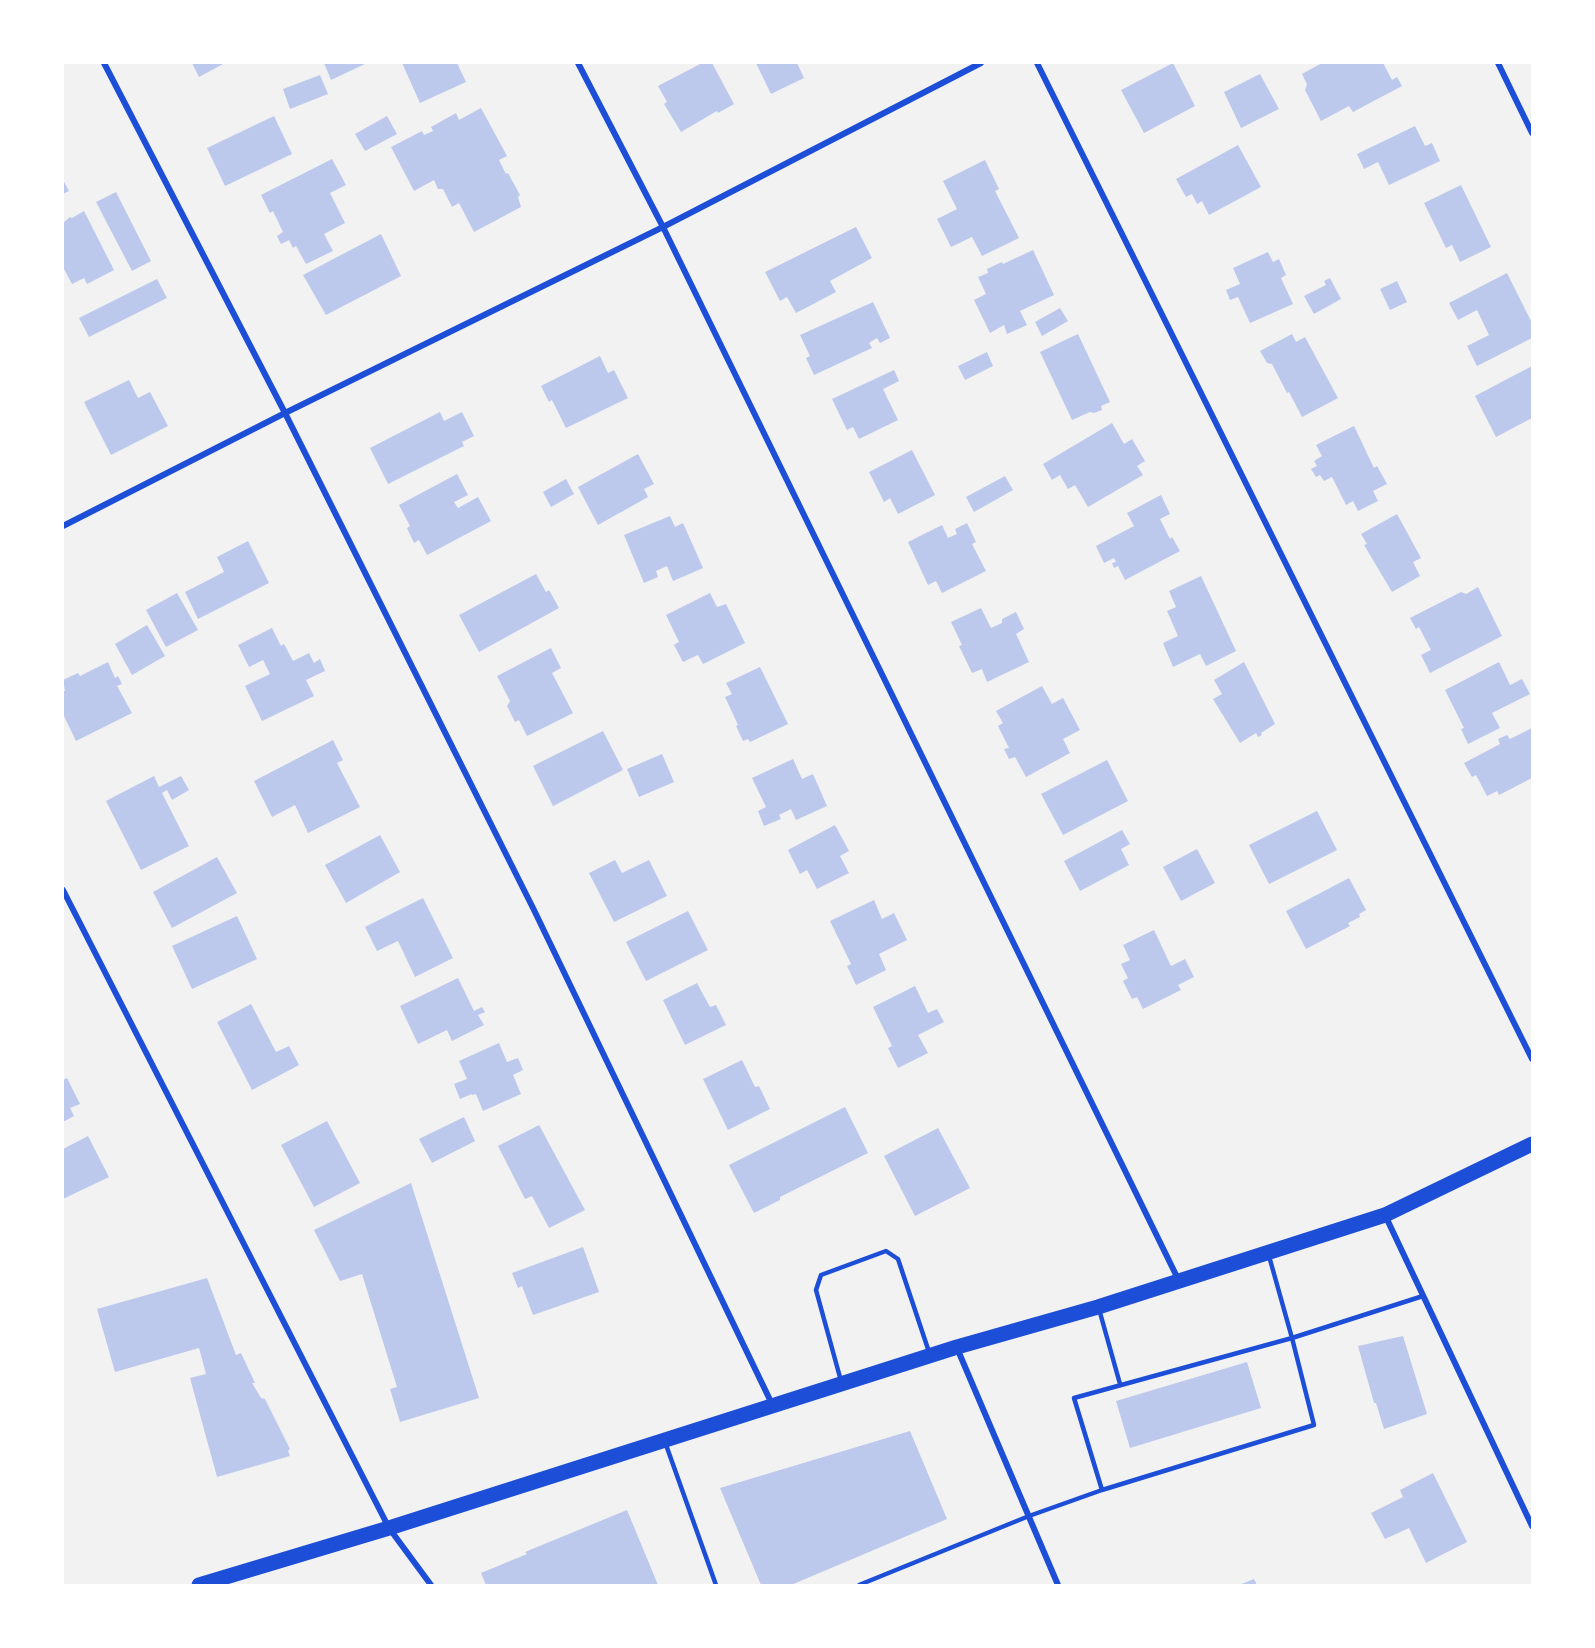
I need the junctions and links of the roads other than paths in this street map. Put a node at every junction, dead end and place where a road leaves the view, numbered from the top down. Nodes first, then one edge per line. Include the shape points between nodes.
1 (104, 63) edge
2 (578, 63) edge
3 (981, 63) edge
4 (1037, 63) edge
5 (1498, 63) edge
6 (1532, 133) edge
7 (663, 227) junction
8 (285, 413) junction
9 (63, 526) edge
10 (63, 890) edge
11 (1532, 1059) edge
12 (1532, 1144) edge
13 (1386, 1215) junction
14 (1268, 1252) junction
15 (1179, 1282) junction
16 (1424, 1296) junction
17 (1098, 1307) junction
18 (1292, 1338) junction
19 (957, 1347) junction
20 (930, 1356) junction
21 (842, 1383) junction
22 (1120, 1384) junction
23 (772, 1405) junction
24 (664, 1440) junction
25 (1102, 1490) junction
26 (1029, 1516) junction
27 (1532, 1526) edge
28 (389, 1528) junction
29 (199, 1585) edge
30 (431, 1585) edge
31 (716, 1585) edge
32 (859, 1585) edge
33 (1058, 1585) edge

1 - 8 street
2 - 7 street
3 - 7 street
4 - 11 street
5 - 6 street
7 - 8 street
7 - 15 street
8 - 9 street
8 - 23 street via 534,910
10 - 28 street
12 - 13 main road
13 - 14 main road
13 - 16 street
14 - 15 main road
14 - 18 lane
15 - 17 main road
16 - 18 lane
16 - 27 street
17 - 19 main road
17 - 22 lane
18 - 22 lane
18 - 25 lane via 1314,1425
19 - 20 main road
19 - 26 street
20 - 21 main road
20 - 21 lane via 898,1259 886,1251 821,1275 816,1290
21 - 23 main road
22 - 25 lane via 1074,1398
23 - 24 main road
24 - 28 main road
24 - 31 lane
25 - 26 lane
26 - 32 lane
26 - 33 street
28 - 29 main road
28 - 30 street

